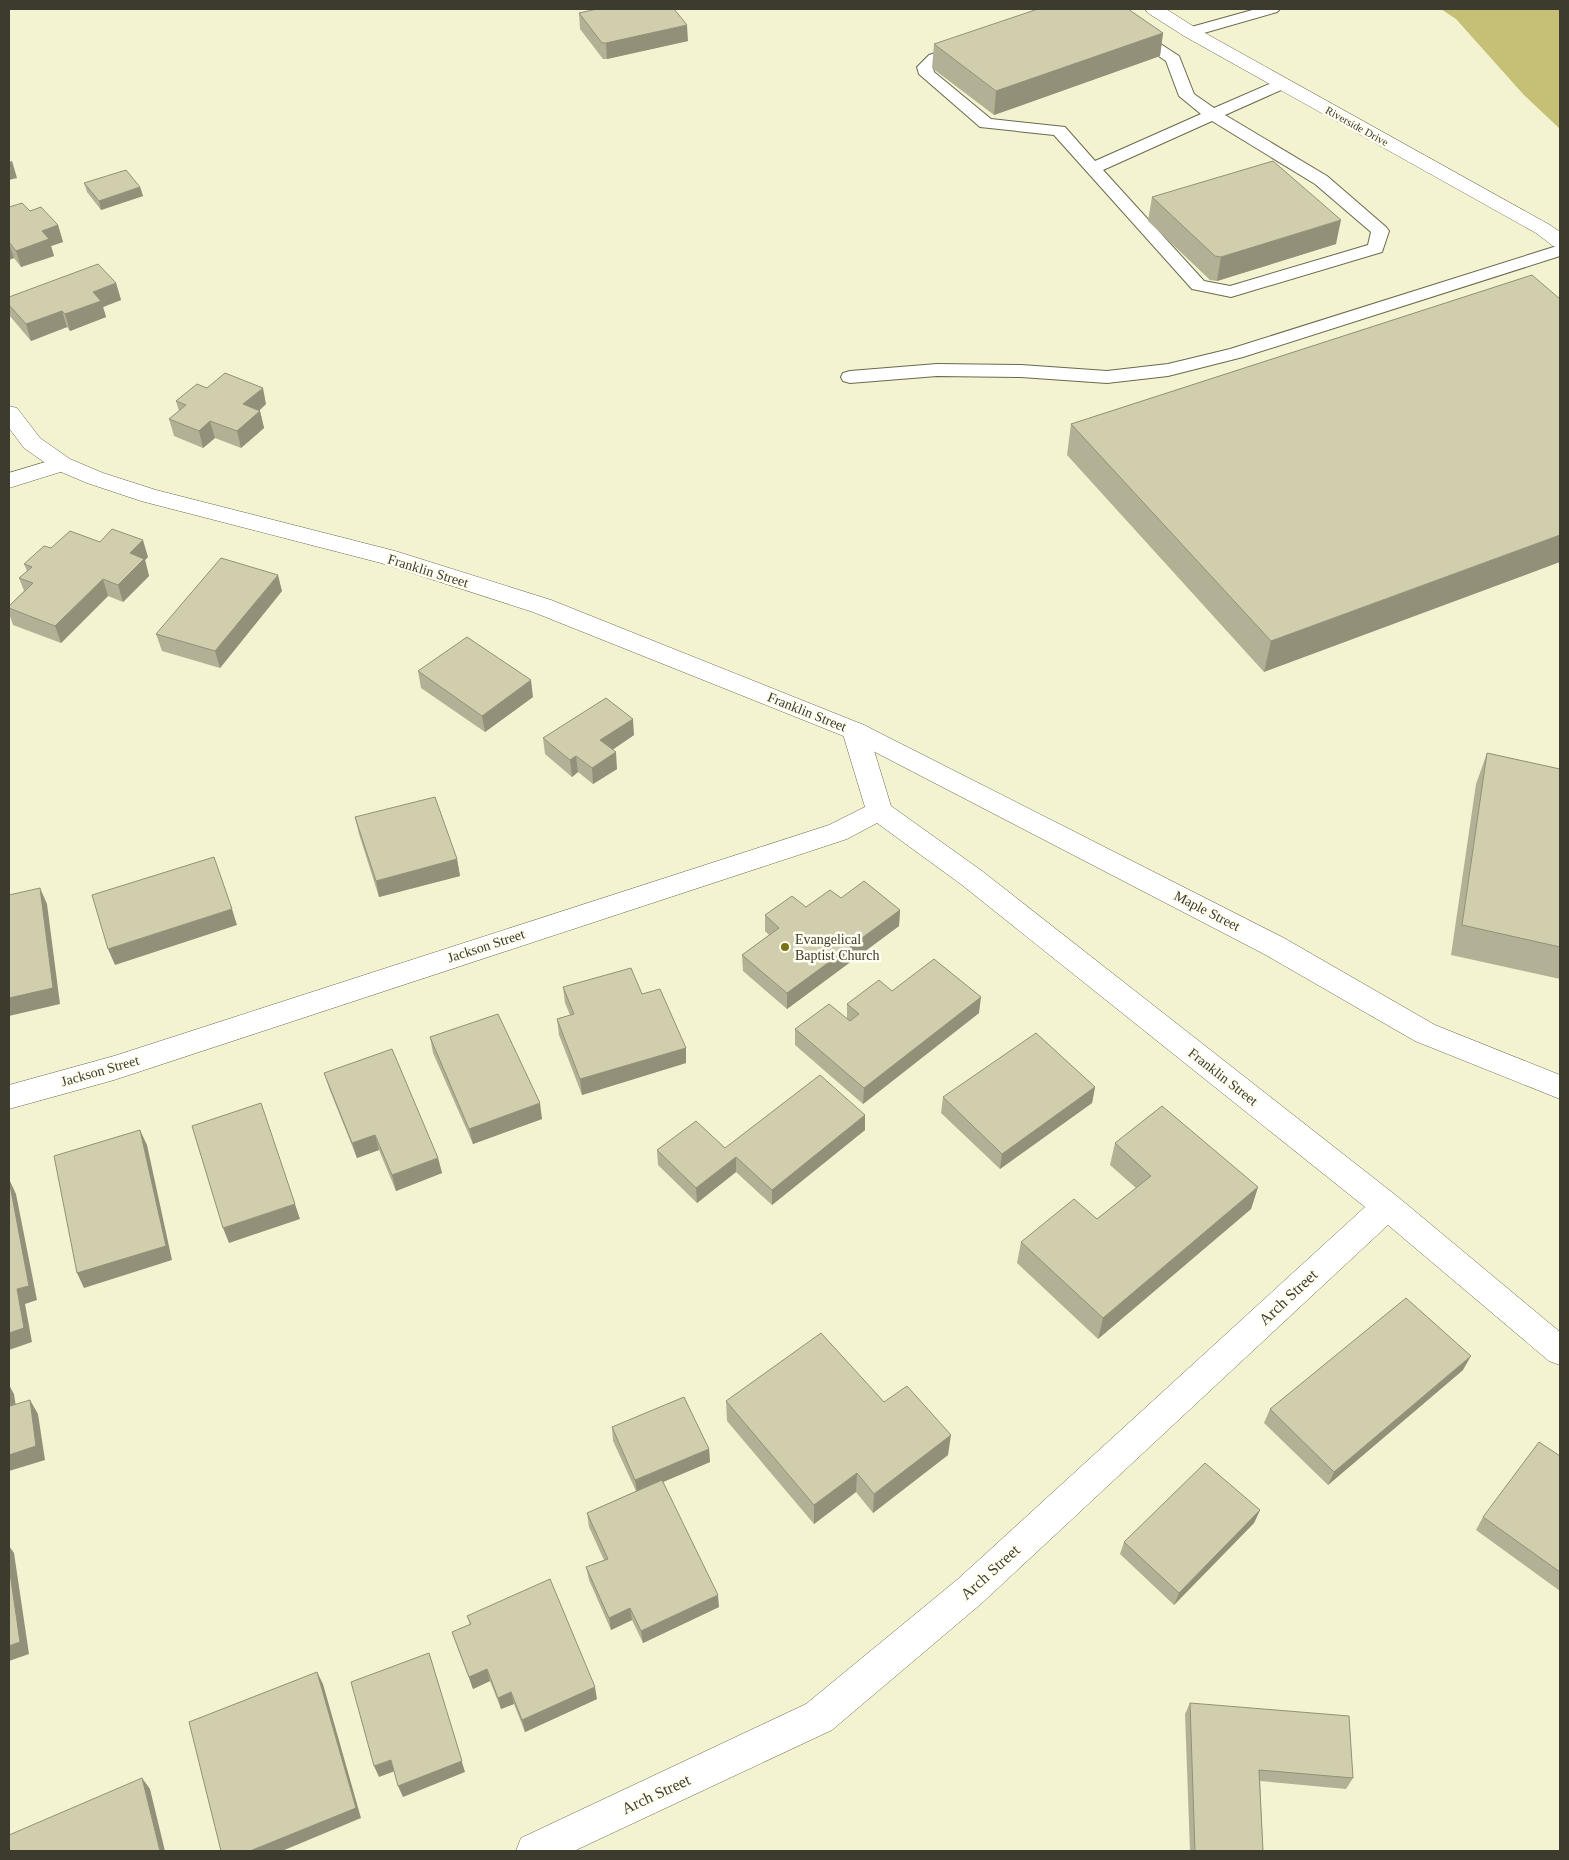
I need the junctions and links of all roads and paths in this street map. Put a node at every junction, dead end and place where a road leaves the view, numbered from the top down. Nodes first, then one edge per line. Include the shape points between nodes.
1 (1097, 9) edge
2 (1154, 9) edge
3 (1272, 9) edge
4 (1190, 32) junction
5 (981, 43) edge
6 (1282, 84) junction
7 (1212, 114) junction
8 (1092, 168) junction
9 (1560, 242) edge
10 (1560, 250) edge
11 (850, 377) dead end
12 (9, 413) edge
13 (62, 464) junction
14 (9, 481) edge
15 (855, 731) junction
16 (879, 811) junction
17 (1560, 1087) edge
18 (9, 1096) edge
19 (1387, 1206) junction
20 (1560, 1351) edge
21 (534, 1851) edge

1 - 7 lane via 1173,59 1187,96
2 - 4 street, Riverside Drive
3 - 4 lane
4 - 6 street, Riverside Drive
5 - 8 lane via 935,58 925,67 927,74 986,123 1058,131
6 - 7 lane
6 - 9 street, Riverside Drive via 1543,229
7 - 8 lane
7 - 8 lane via 1321,180 1380,231 1376,248 1231,292 1198,285
10 - 11 lane via 1236,353 1168,370 1108,377 937,370
12 - 13 street, Franklin Street via 32,443
13 - 14 street
13 - 15 street, Franklin Street via 149,496 386,558 542,606
15 - 16 street
15 - 17 street, Maple Street via 1274,946 1425,1033
16 - 18 street, Jackson Street via 838,832 114,1068
16 - 19 street, Franklin Street via 972,878
19 - 20 street, Franklin Street
19 - 21 street, Arch Street via 970,1591 820,1717

